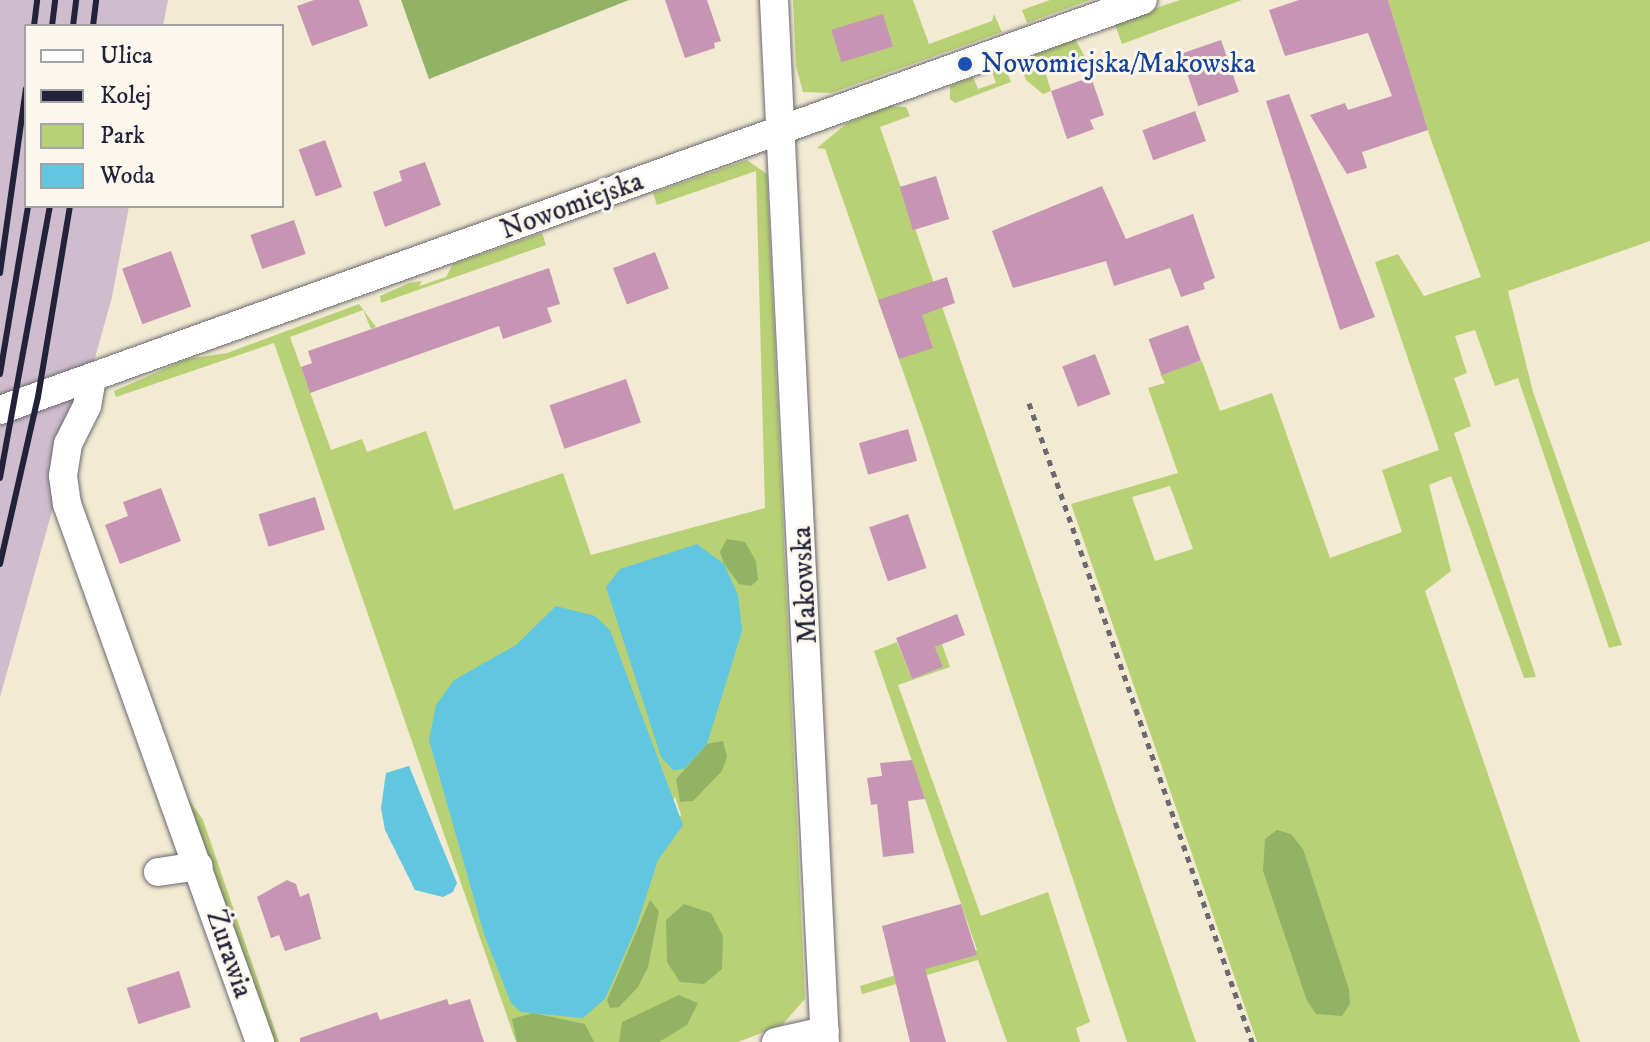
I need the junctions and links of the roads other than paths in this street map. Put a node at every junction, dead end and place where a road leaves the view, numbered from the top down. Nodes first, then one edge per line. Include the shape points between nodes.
1 (774, 0) edge
2 (1143, 0) edge
3 (782, 128) junction
4 (92, 378) junction
5 (0, 410) edge
6 (199, 866) junction
7 (158, 872) dead end
8 (825, 1037) edge
9 (260, 1042) edge
10 (776, 1042) edge

1 - 3 street, Makowska
2 - 3 street, Nowomiejska
3 - 4 street, Nowomiejska
3 - 8 street, Makowska
4 - 5 street, Nowomiejska
4 - 6 street, Żurawia via 87,406 68,444 64,491
6 - 7 street
6 - 9 street, Żurawia
8 - 10 street

